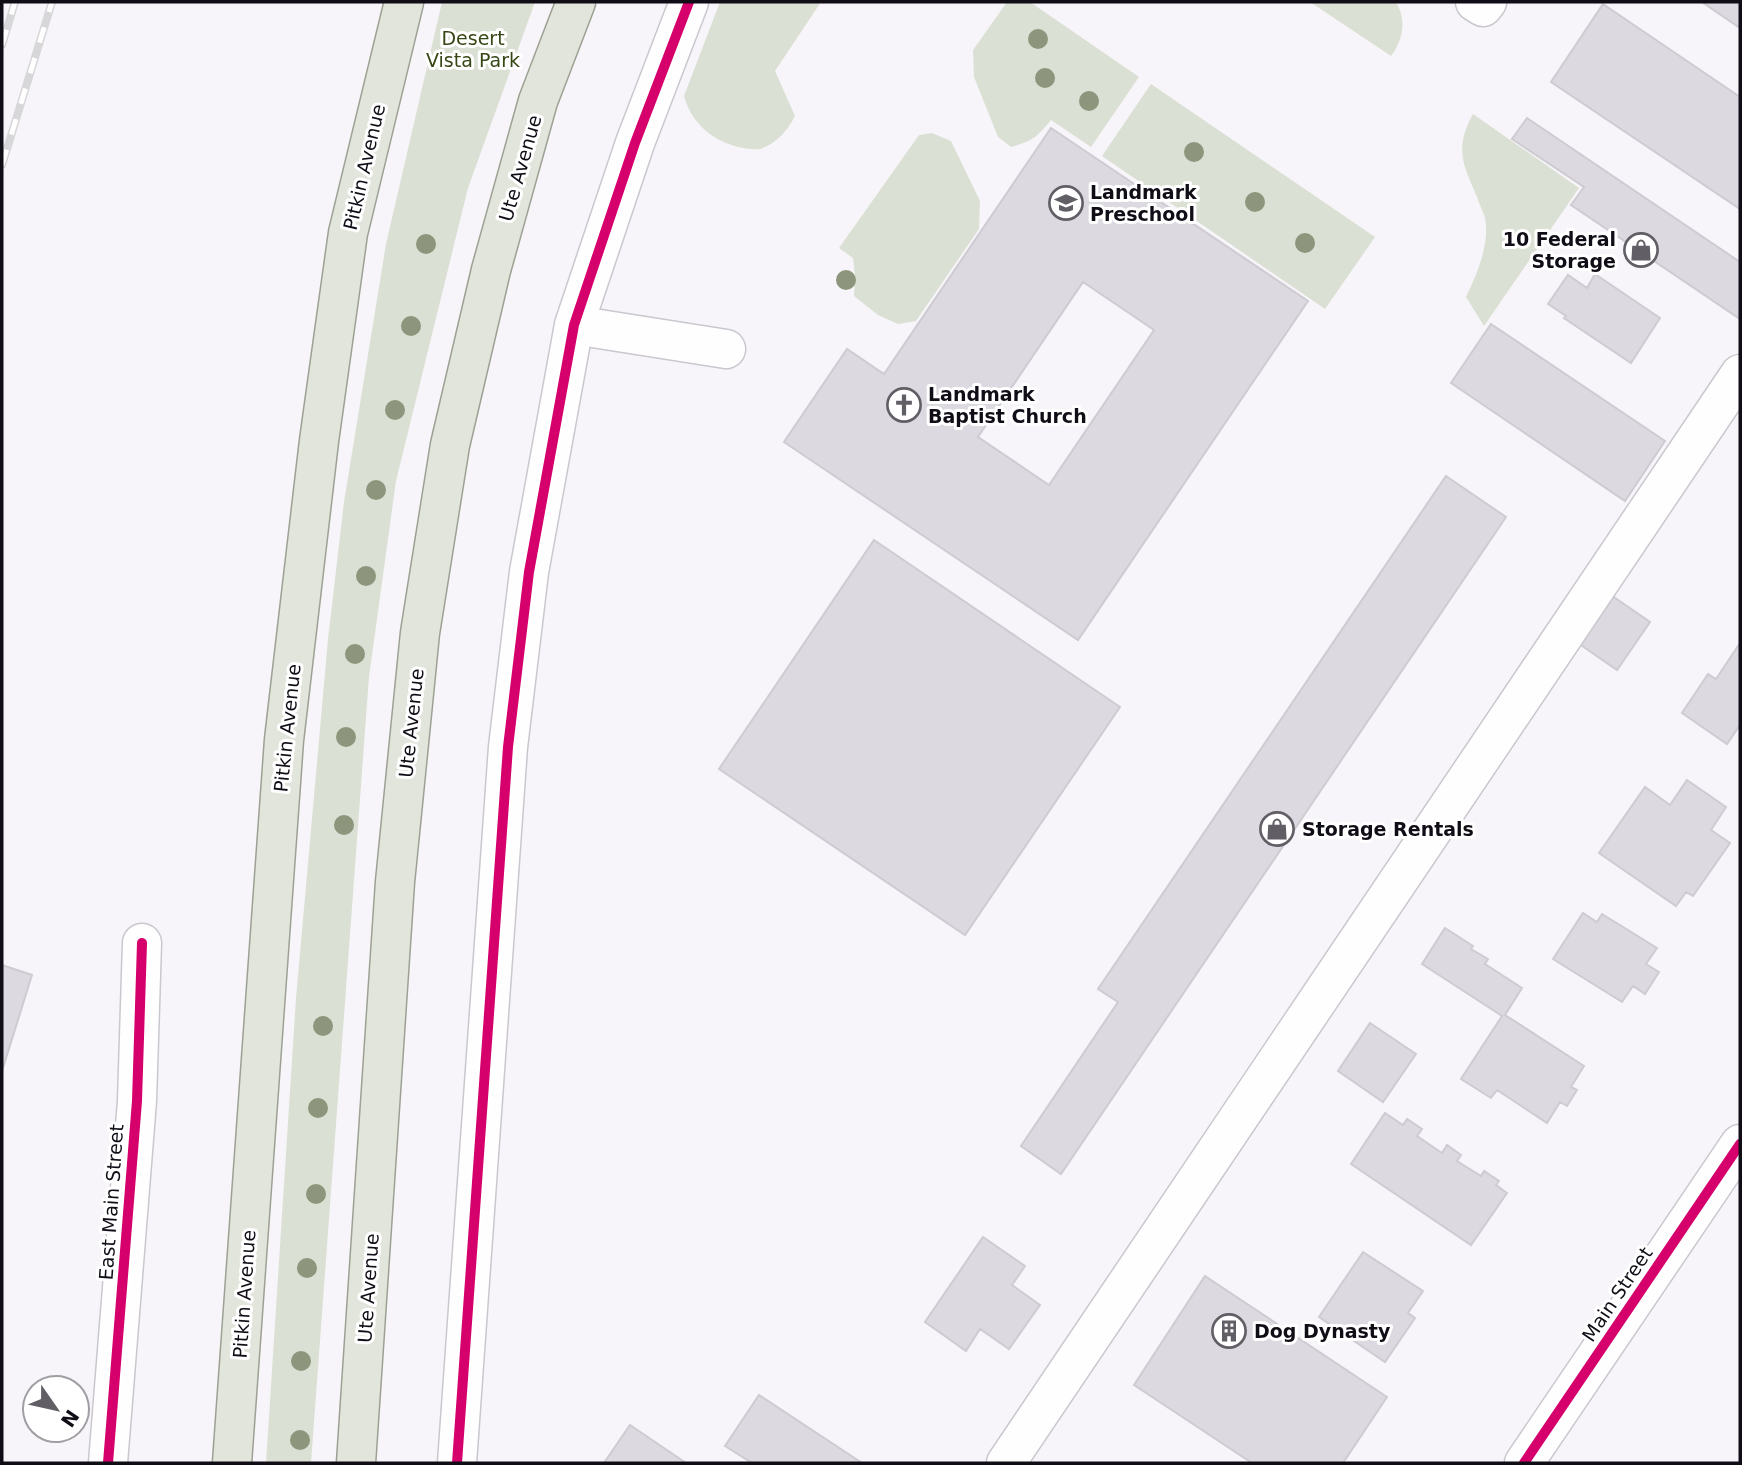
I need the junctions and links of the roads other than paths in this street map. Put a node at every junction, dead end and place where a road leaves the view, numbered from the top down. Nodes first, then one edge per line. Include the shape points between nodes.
1 (404, 2) edge
2 (576, 2) edge
3 (689, 2) edge
4 (574, 325) junction
5 (726, 349) dead end
6 (1740, 373) edge
7 (142, 943) dead end
8 (1740, 1144) edge
9 (1017, 1459) edge
10 (108, 1463) edge
11 (232, 1463) edge
12 (356, 1463) edge
13 (457, 1463) edge
14 (1524, 1463) edge

1 - 11 main road, Pitkin Avenue via 348,233 319,441 284,740
2 - 12 main road, Ute Avenue via 538,102 491,270 450,445 420,633 395,882
3 - 4 street via 635,143
4 - 5 street
4 - 13 street via 529,572 508,747
6 - 9 street
7 - 10 street, East Main Street via 137,1101
8 - 14 street, Main Street

